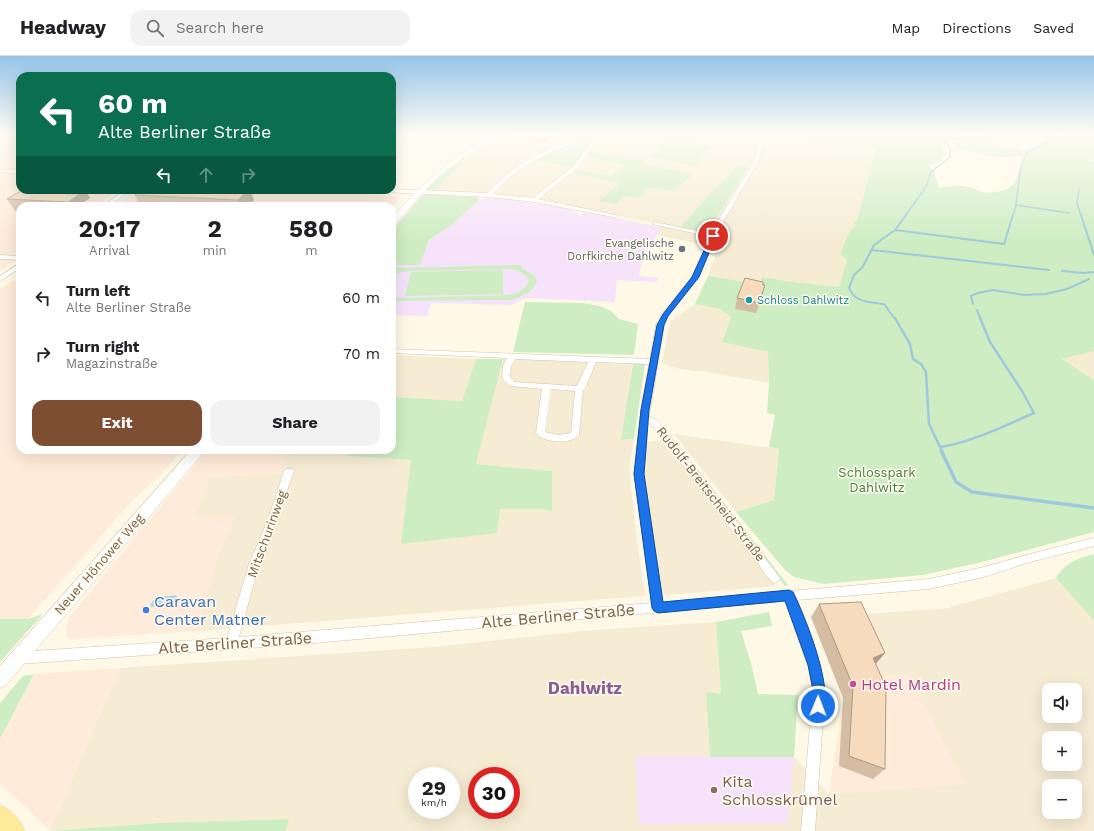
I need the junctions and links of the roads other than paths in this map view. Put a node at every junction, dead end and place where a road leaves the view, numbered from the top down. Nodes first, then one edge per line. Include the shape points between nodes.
1 (444, 170) edge
2 (516, 170) edge
3 (573, 170) edge
4 (751, 170) edge
5 (0, 171) edge
6 (16, 172) edge
7 (396, 191) edge
8 (418, 192) junction
9 (122, 194) edge
10 (490, 195) junction
11 (534, 200) junction
12 (111, 202) edge
13 (616, 217) dead end
14 (396, 218) edge
15 (655, 224) dead end
16 (713, 236) junction
17 (0, 257) edge
18 (16, 258) edge
19 (16, 268) edge
20 (0, 273) edge
21 (8, 273) junction
22 (0, 279) edge
23 (396, 351) edge
24 (512, 356) junction
25 (593, 359) junction
26 (653, 362) junction
27 (546, 386) junction
28 (579, 389) junction
29 (644, 419) junction
30 (196, 454) edge
31 (289, 471) dead end
32 (1094, 542) edge
33 (775, 578) dead end
34 (789, 595) junction
35 (658, 608) junction
36 (232, 643) junction
37 (18, 658) junction
38 (0, 679) edge
39 (0, 817) edge
40 (13, 831) edge
41 (808, 831) edge

1 - 8 main road
2 - 10 street via 502,180
3 - 11 street
4 - 16 street, Rudolf-Breitscheid-Straße
5 - 6 street
7 - 8 street
8 - 10 street
8 - 14 main road
9 - 12 street
10 - 11 street
11 - 13 street
15 - 16 street
16 - 26 street, Rudolf-Breitscheid-Straße via 695,277 660,325
17 - 18 street
19 - 21 street
20 - 21 street
21 - 22 street
23 - 24 street
24 - 25 street
24 - 27 street via 507,366 506,378 514,384
25 - 26 street
25 - 28 street
26 - 29 street, Rudolf-Breitscheid-Straße
27 - 28 street
27 - 28 street via 540,433 546,437 570,438 575,435
29 - 33 street, Rudolf-Breitscheid-Straße via 654,422 692,468
29 - 35 street via 639,474
30 - 37 main road, Neuer Hönower Weg
31 - 36 street, Mitschurinweg via 254,564
32 - 34 street, Alte Berliner Straße via 929,584
34 - 35 street, Alte Berliner Straße
34 - 41 street via 814,665 819,690
35 - 36 street, Alte Berliner Straße
36 - 37 street, Alte Berliner Straße
37 - 38 main road, Neuer Hönower Weg
39 - 40 main road

